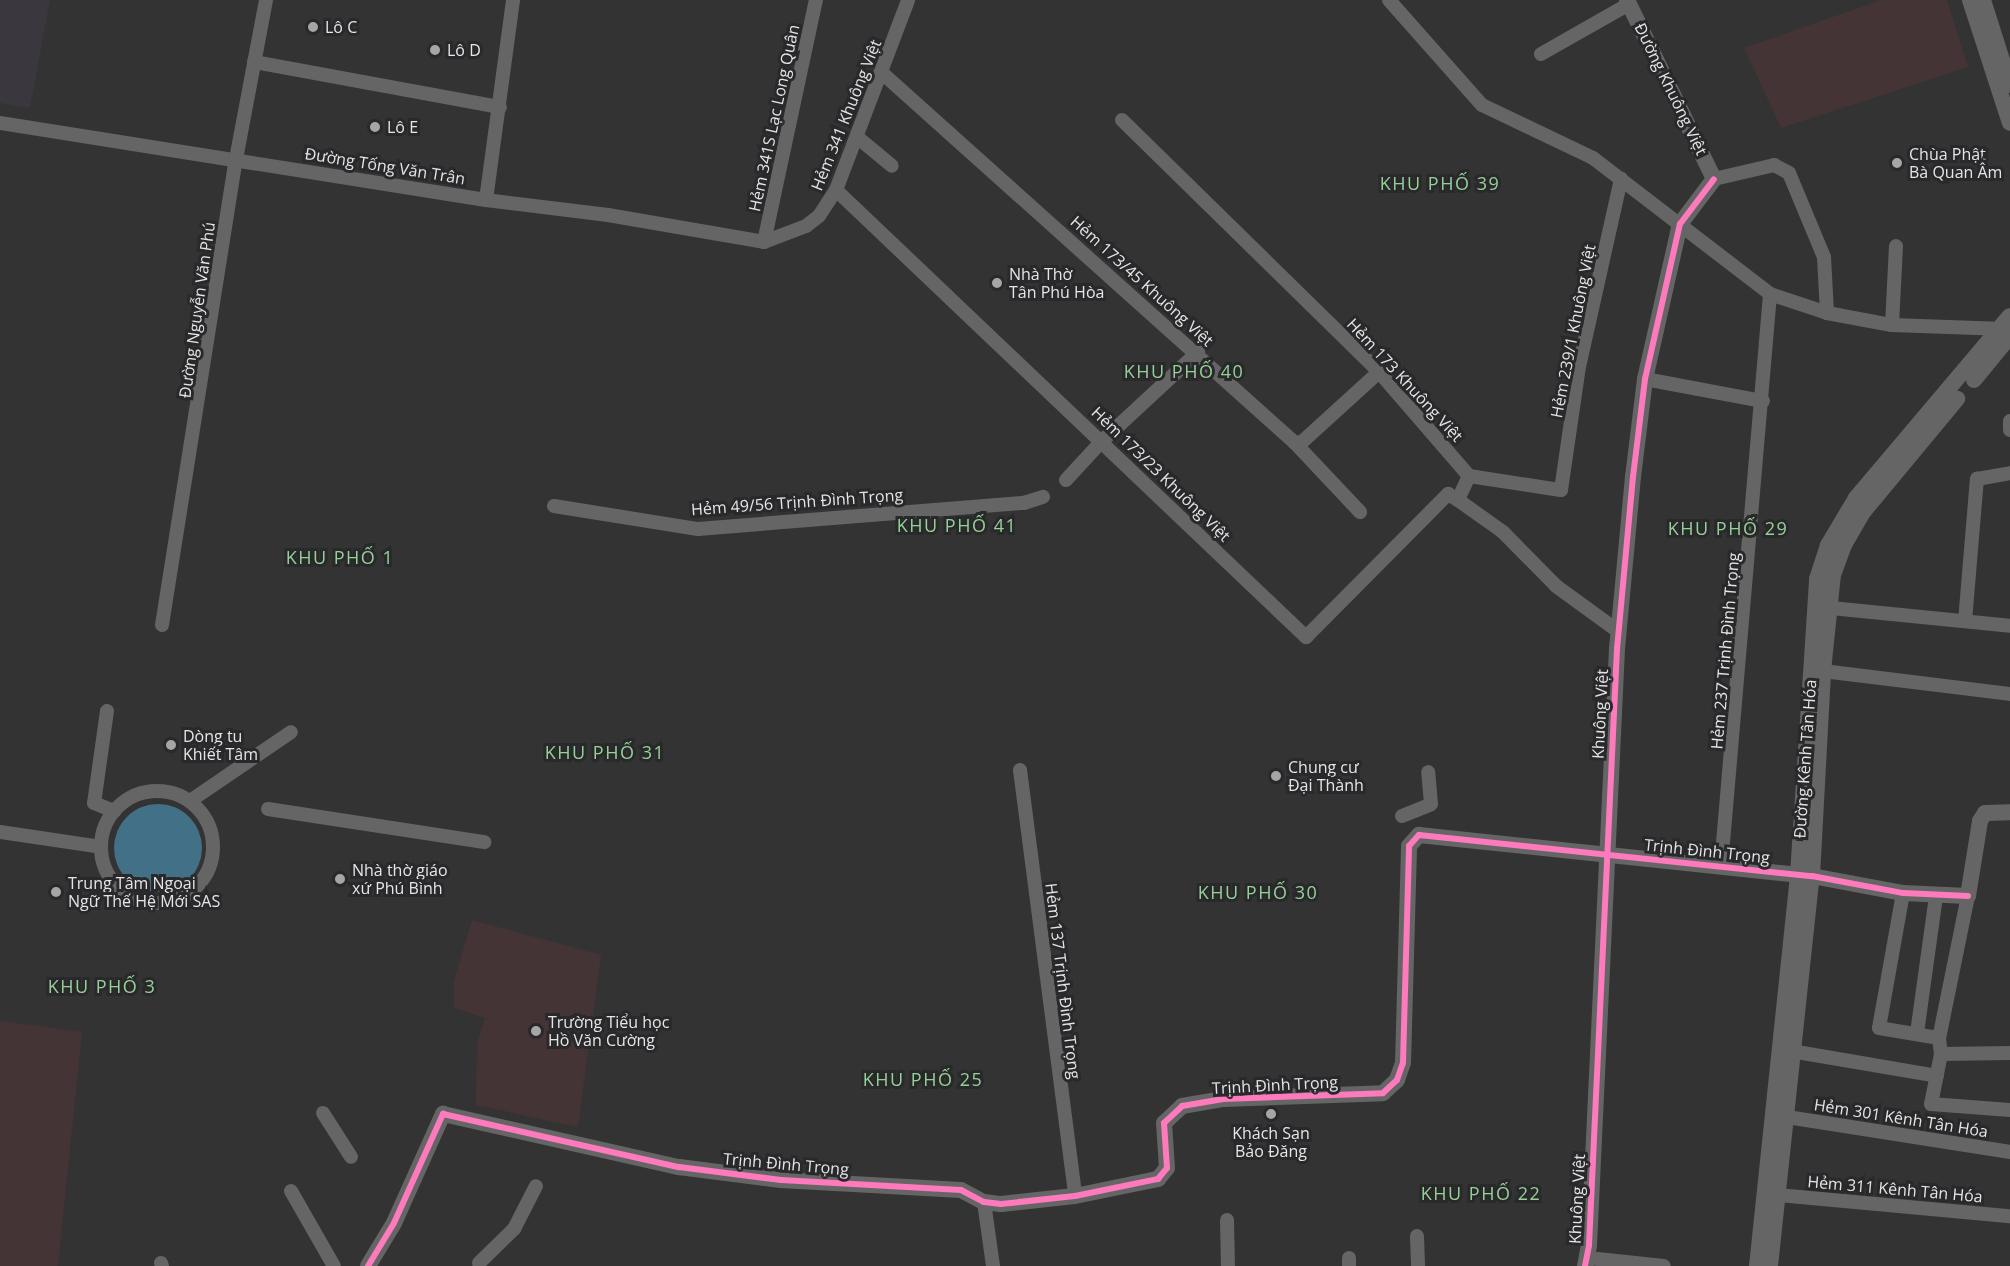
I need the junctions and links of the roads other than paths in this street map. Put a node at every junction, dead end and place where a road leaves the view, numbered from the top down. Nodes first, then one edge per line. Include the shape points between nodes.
1 (266, 0) edge
2 (513, 0) edge
3 (816, 0) edge
4 (908, 0) edge
5 (1389, 0) edge
6 (1970, 0) edge
7 (1983, 0) edge
8 (1628, 2) edge
9 (1541, 54) dead end
10 (254, 62) junction
11 (881, 72) junction
12 (2010, 85) edge
13 (500, 107) junction
14 (1122, 120) dead end
15 (0, 123) edge
16 (2010, 123) edge
17 (856, 137) junction
18 (236, 159) junction
19 (892, 166) dead end
20 (1621, 179) junction
21 (1714, 179) junction
22 (836, 190) junction
23 (486, 200) junction
24 (1680, 224) junction
25 (764, 242) junction
26 (1896, 246) dead end
27 (1770, 294) junction
28 (1827, 313) junction
29 (1892, 324) junction
30 (2008, 328) edge
31 (1197, 352) junction
32 (1379, 372) junction
33 (1646, 379) junction
34 (1762, 401) junction
35 (2010, 421) edge
36 (2010, 430) edge
37 (1102, 441) junction
38 (1295, 443) junction
39 (2010, 473) edge
40 (1469, 476) junction
41 (1066, 480) dead end
42 (1043, 497) dead end
43 (1458, 500) junction
44 (554, 506) dead end
45 (1360, 512) dead end
46 (1822, 607) junction
47 (1965, 621) junction
48 (162, 625) dead end
49 (2010, 626) edge
50 (1618, 631) junction
51 (1823, 671) junction
52 (2010, 694) edge
53 (107, 711) dead end
54 (291, 732) dead end
55 (1020, 770) dead end
56 (1428, 772) dead end
57 (190, 801) junction
58 (268, 809) dead end
59 (114, 811) junction
60 (2010, 812) edge
61 (1402, 816) dead end
62 (0, 832) edge
63 (484, 842) dead end
64 (101, 847) junction
65 (1608, 853) junction
66 (1721, 867) junction
67 (1805, 875) junction
68 (1903, 893) junction
69 (1936, 896) junction
70 (1968, 896) junction
71 (1917, 1034) junction
72 (1939, 1038) junction
73 (1791, 1051) junction
74 (2010, 1053) edge
75 (1941, 1054) junction
76 (1936, 1076) junction
77 (2010, 1110) edge
78 (323, 1113) dead end
79 (1787, 1117) junction
80 (2010, 1152) edge
81 (351, 1157) dead end
82 (536, 1186) dead end
83 (291, 1191) dead end
84 (1075, 1196) junction
85 (1777, 1196) junction
86 (984, 1202) junction
87 (2010, 1216) edge
88 (1227, 1220) dead end
89 (1417, 1236) dead end
90 (1586, 1262) edge
91 (479, 1263) dead end
92 (334, 1266) edge
93 (368, 1266) edge
94 (993, 1266) edge
95 (1228, 1266) edge
96 (1418, 1266) edge
97 (1664, 1266) edge
98 (1757, 1266) edge
99 (1770, 1266) edge

1 - 10 street, Đường Nguyễn Văn Phú
2 - 13 street
3 - 25 street, Hẻm 341S Lạc Long Quân
4 - 11 street, Hẻm 341 Khuông Việt
5 - 20 street via 1482,105 1593,158
6 - 16 street
7 - 12 street
8 - 9 street
8 - 21 street, Đường Khuông Việt
10 - 13 street
10 - 18 street, Đường Nguyễn Văn Phú
11 - 17 street, Hẻm 341 Khuông Việt
11 - 31 street, Hẻm 173/45 Khuông Việt
13 - 23 street
14 - 32 street, Hẻm 173 Khuông Việt
15 - 18 street, Đường Tống Văn Trân
17 - 19 street
17 - 22 street, Hẻm 341 Khuông Việt
18 - 23 street, Đường Tống Văn Trân
18 - 48 street, Đường Nguyễn Văn Phú
20 - 24 street
20 - 40 street, Hẻm 239/1 Khuông Việt via 1579,367 1561,490
21 - 24 street, Khuông Việt
21 - 28 street via 1774,165 1789,172 1824,258
22 - 25 street, Hẻm 341 Khuông Việt via 819,216 806,226
22 - 37 street, Hẻm 173/23 Khuông Việt
23 - 25 street, Đường Tống Văn Trân via 608,215
24 - 27 street
24 - 33 street, Khuông Việt
26 - 29 street
27 - 28 street
27 - 34 street, Hẻm 237 Trịnh Đình Trọng
28 - 29 street
29 - 30 street
30 - 46 street, Đường Kênh Tân Hóa via 1856,498 1828,545 1817,579
31 - 37 street
31 - 38 street, Hẻm 173/45 Khuông Việt
32 - 38 street via 1302,442
32 - 40 street, Hẻm 173 Khuông Việt
33 - 34 street
33 - 50 street, Khuông Việt
34 - 66 street, Hẻm 237 Trịnh Đình Trọng
35 - 36 street
37 - 41 street
37 - 43 street, Hẻm 173/23 Khuông Việt via 1306,637 1448,494
38 - 45 street, Hẻm 173/45 Khuông Việt
39 - 47 street via 1977,479
40 - 43 street
42 - 44 street, Hẻm 49/56 Trịnh Đình Trọng via 1024,503 698,529
43 - 50 street via 1503,532 1556,586
46 - 47 street
46 - 51 street, Đường Kênh Tân Hóa
46 - 67 street, Đường Kênh Tân Hóa
47 - 49 street
50 - 65 street, Khuông Việt
51 - 52 street
51 - 67 street, Đường Kênh Tân Hóa
53 - 59 street via 94,803
54 - 57 street
55 - 84 street, Hẻm 137 Trịnh Đình Trọng
56 - 61 street via 1431,804
57 - 59 street via 159,791 126,800
57 - 64 street via 207,822 213,849 205,875 186,894 154,903 137,899 111,879
58 - 63 street
59 - 64 street via 106,822
60 - 70 street via 1985,813 1980,821
62 - 64 street
65 - 66 street, Trịnh Đình Trọng
65 - 84 street, Trịnh Đình Trọng via 1415,837 1409,846 1404,1063 1393,1086 1383,1093 1223,1099 1182,1106 1164,1123 1164,1175
65 - 90 street, Khuông Việt
66 - 67 street, Trịnh Đình Trọng
67 - 68 street, Trịnh Đình Trọng
67 - 73 street, Đường Kênh Tân Hóa
67 - 98 street, Đường Kênh Tân Hóa
68 - 69 street, Trịnh Đình Trọng
68 - 71 street via 1879,1028
69 - 70 street, Trịnh Đình Trọng
69 - 71 street
70 - 72 street
71 - 72 street
72 - 75 street
73 - 76 street
73 - 79 street, Đường Kênh Tân Hóa
74 - 75 street
75 - 76 street
76 - 77 street via 1931,1104
78 - 81 street
79 - 80 street, Hẻm 301 Kênh Tân Hóa
79 - 85 street, Đường Kênh Tân Hóa
82 - 91 street via 514,1229
83 - 92 street
84 - 86 street, Trịnh Đình Trọng via 1000,1204
85 - 87 street, Hẻm 311 Kênh Tân Hóa
85 - 99 street, Đường Kênh Tân Hóa
86 - 93 street, Trịnh Đình Trọng via 961,1190 778,1179 661,1164 443,1114 394,1223
86 - 94 street
88 - 95 street
89 - 96 street
90 - 97 street

